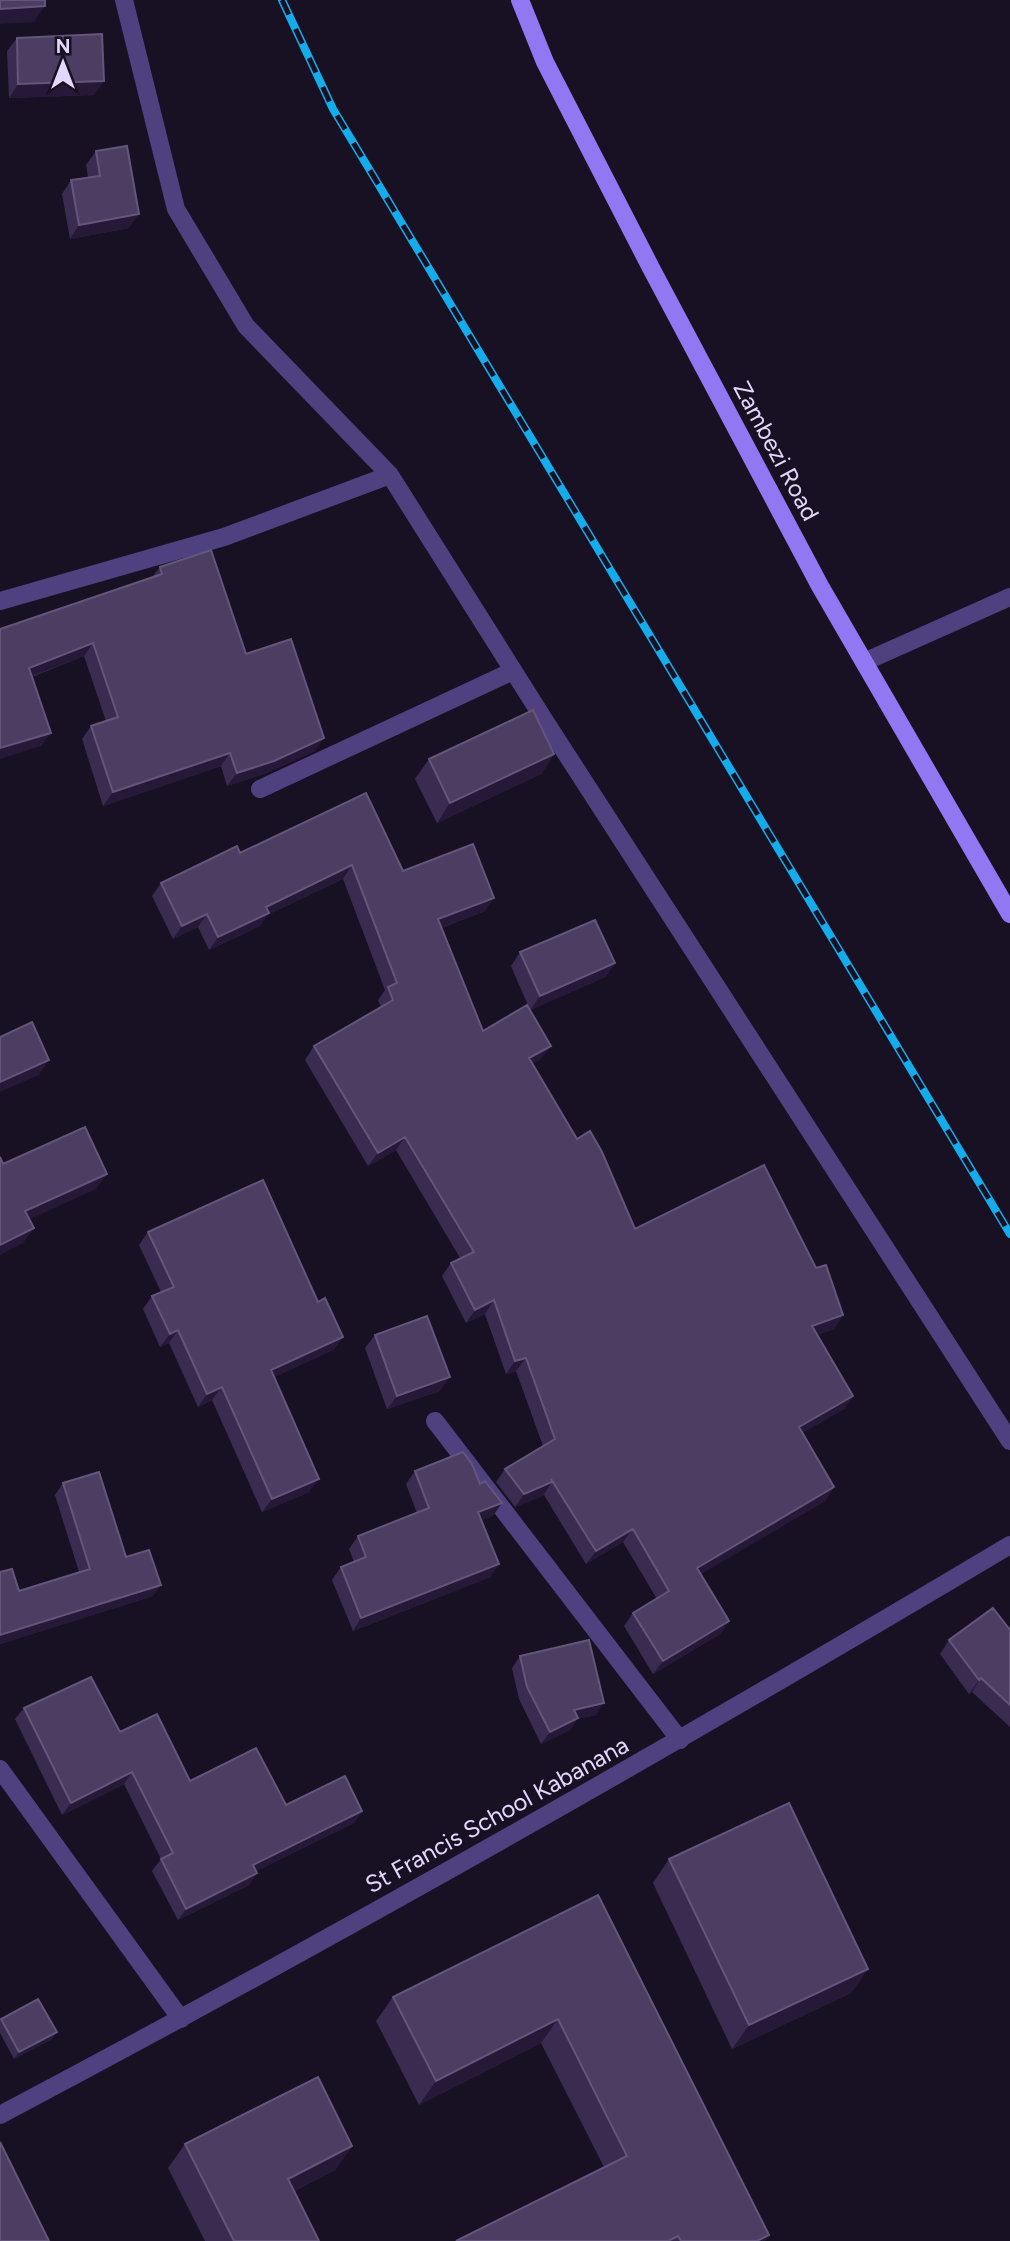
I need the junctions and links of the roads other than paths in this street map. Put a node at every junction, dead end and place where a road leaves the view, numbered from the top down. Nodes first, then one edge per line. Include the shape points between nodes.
1 (124, 0) edge
2 (520, 0) edge
3 (390, 475) junction
4 (1010, 597) edge
5 (0, 601) edge
6 (864, 662) junction
7 (513, 671) junction
8 (260, 789) dead end
9 (1010, 914) edge
10 (435, 1421) dead end
11 (1010, 1441) edge
12 (1010, 1545) edge
13 (680, 1740) junction
14 (0, 1769) edge
15 (181, 2020) junction
16 (0, 2115) edge

1 - 3 street via 176,209 246,326
2 - 6 main road, Zambezi Road via 545,62 651,268
3 - 5 street via 224,537
3 - 7 street
4 - 6 street
6 - 9 main road, Zambezi Road
7 - 8 street
7 - 11 street
10 - 13 street
12 - 13 street, St Francis School Kabanana
13 - 15 street, St Francis School Kabanana
14 - 15 street
15 - 16 street, St Francis School Kabanana

